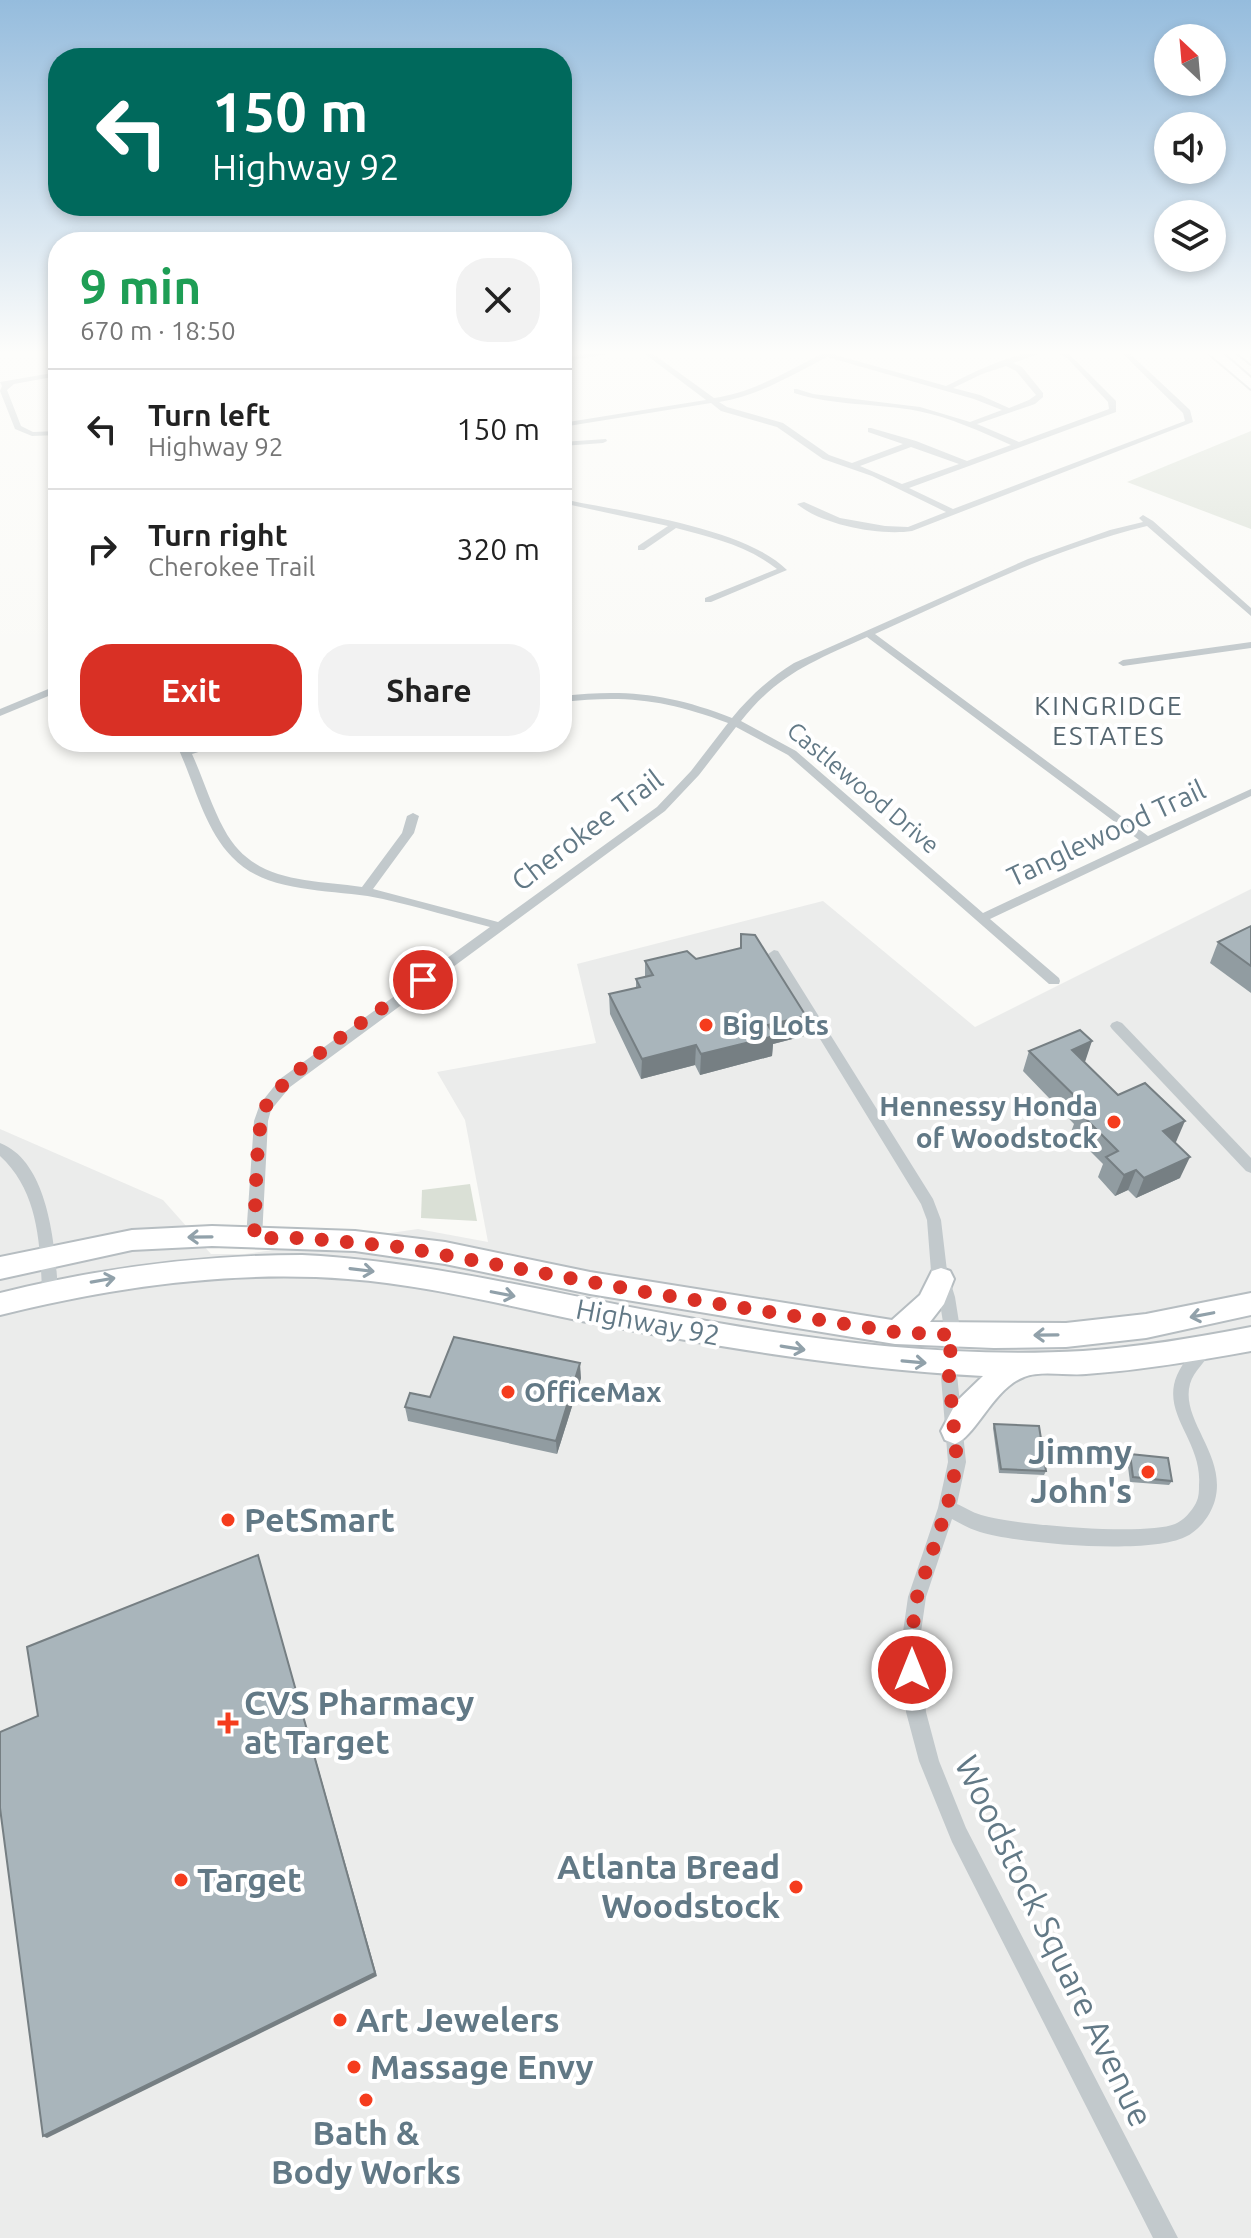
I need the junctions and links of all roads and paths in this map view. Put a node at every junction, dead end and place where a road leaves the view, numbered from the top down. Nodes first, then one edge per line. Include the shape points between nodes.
1 (824, 455) edge
2 (881, 455) edge
3 (946, 455) edge
4 (991, 455) edge
5 (1103, 455) edge
6 (968, 464) junction
7 (853, 466) junction
8 (903, 487) junction
9 (572, 503) edge
10 (801, 504) dead end
11 (954, 513) junction
12 (674, 526) junction
13 (641, 548) dead end
14 (708, 600) dead end
15 (1251, 613) edge
16 (867, 633) junction
17 (1251, 645) edge
18 (1123, 663) dead end
19 (48, 692) edge
20 (572, 699) edge
21 (0, 713) edge
22 (737, 722) junction
23 (185, 752) edge
24 (1251, 792) edge
25 (413, 816) dead end
26 (1148, 841) junction
27 (365, 891) junction
28 (982, 918) junction
29 (500, 926) junction
30 (774, 954) dead end
31 (1054, 981) dead end
32 (1117, 1026) dead end
33 (0, 1148) edge
34 (1251, 1167) edge
35 (254, 1238) junction
36 (48, 1255) junction
37 (0, 1268) edge
38 (941, 1279) junction
39 (50, 1291) junction
40 (0, 1304) edge
41 (1251, 1304) edge
42 (895, 1332) junction
43 (953, 1335) junction
44 (1251, 1339) edge
45 (1205, 1349) junction
46 (948, 1365) junction
47 (1019, 1365) junction
48 (955, 1431) junction
49 (947, 1508) junction
50 (1166, 2238) edge

1 - 7 street
2 - 7 street
3 - 6 street
4 - 6 street
5 - 11 street
6 - 8 street
7 - 8 street
8 - 11 street
9 - 12 street
10 - 11 street via 890,531
12 - 13 street
12 - 14 street via 741,546 783,570
15 - 16 street, Cherokee Trail via 1145,519 1050,553
16 - 22 street, Cherokee Trail via 783,672
16 - 26 street
17 - 18 street
19 - 21 street
20 - 22 street, Castlewood Drive via 632,696
22 - 28 street, Castlewood Drive via 792,753
22 - 29 street, Cherokee Trail via 668,803
23 - 27 street via 235,854 256,871
24 - 26 street, Tanglewood Trail
25 - 27 street via 402,842
26 - 28 street, Tanglewood Trail
27 - 29 street
28 - 31 street, Castlewood Drive
29 - 35 street, Cherokee Trail via 316,1057 273,1096 261,1121
30 - 38 street, Woodstock Square Avenue via 928,1203
32 - 34 street
33 - 36 street via 32,1186
35 -> 36 main road, Highway 92 via 132,1240
35 - 42 main road, Highway 92 via 401,1247
36 - 37 main road, Highway 92
36 - 39 street
38 - 42 main road via 923,1312
38 - 43 street, Woodstock Square Avenue
39 - 40 main road, Highway 92
39 -> 46 main road, Highway 92 via 195,1268 349,1268 441,1280 809,1351
41 -> 43 main road, Highway 92 via 1092,1332
42 - 43 main road, Highway 92
43 - 46 street, Woodstock Square Avenue
44 - 45 main road, Highway 92
45 - 47 main road, Highway 92
45 - 49 street via 1177,1390 1209,1477 1207,1501 1180,1531 1115,1538 983,1525
46 - 47 main road, Highway 92
46 - 48 street, Woodstock Square Avenue
47 - 48 main road via 985,1389
48 - 49 street, Woodstock Square Avenue via 957,1462
49 - 50 street, Woodstock Square Avenue via 912,1632 916,1712 929,1761 959,1835

